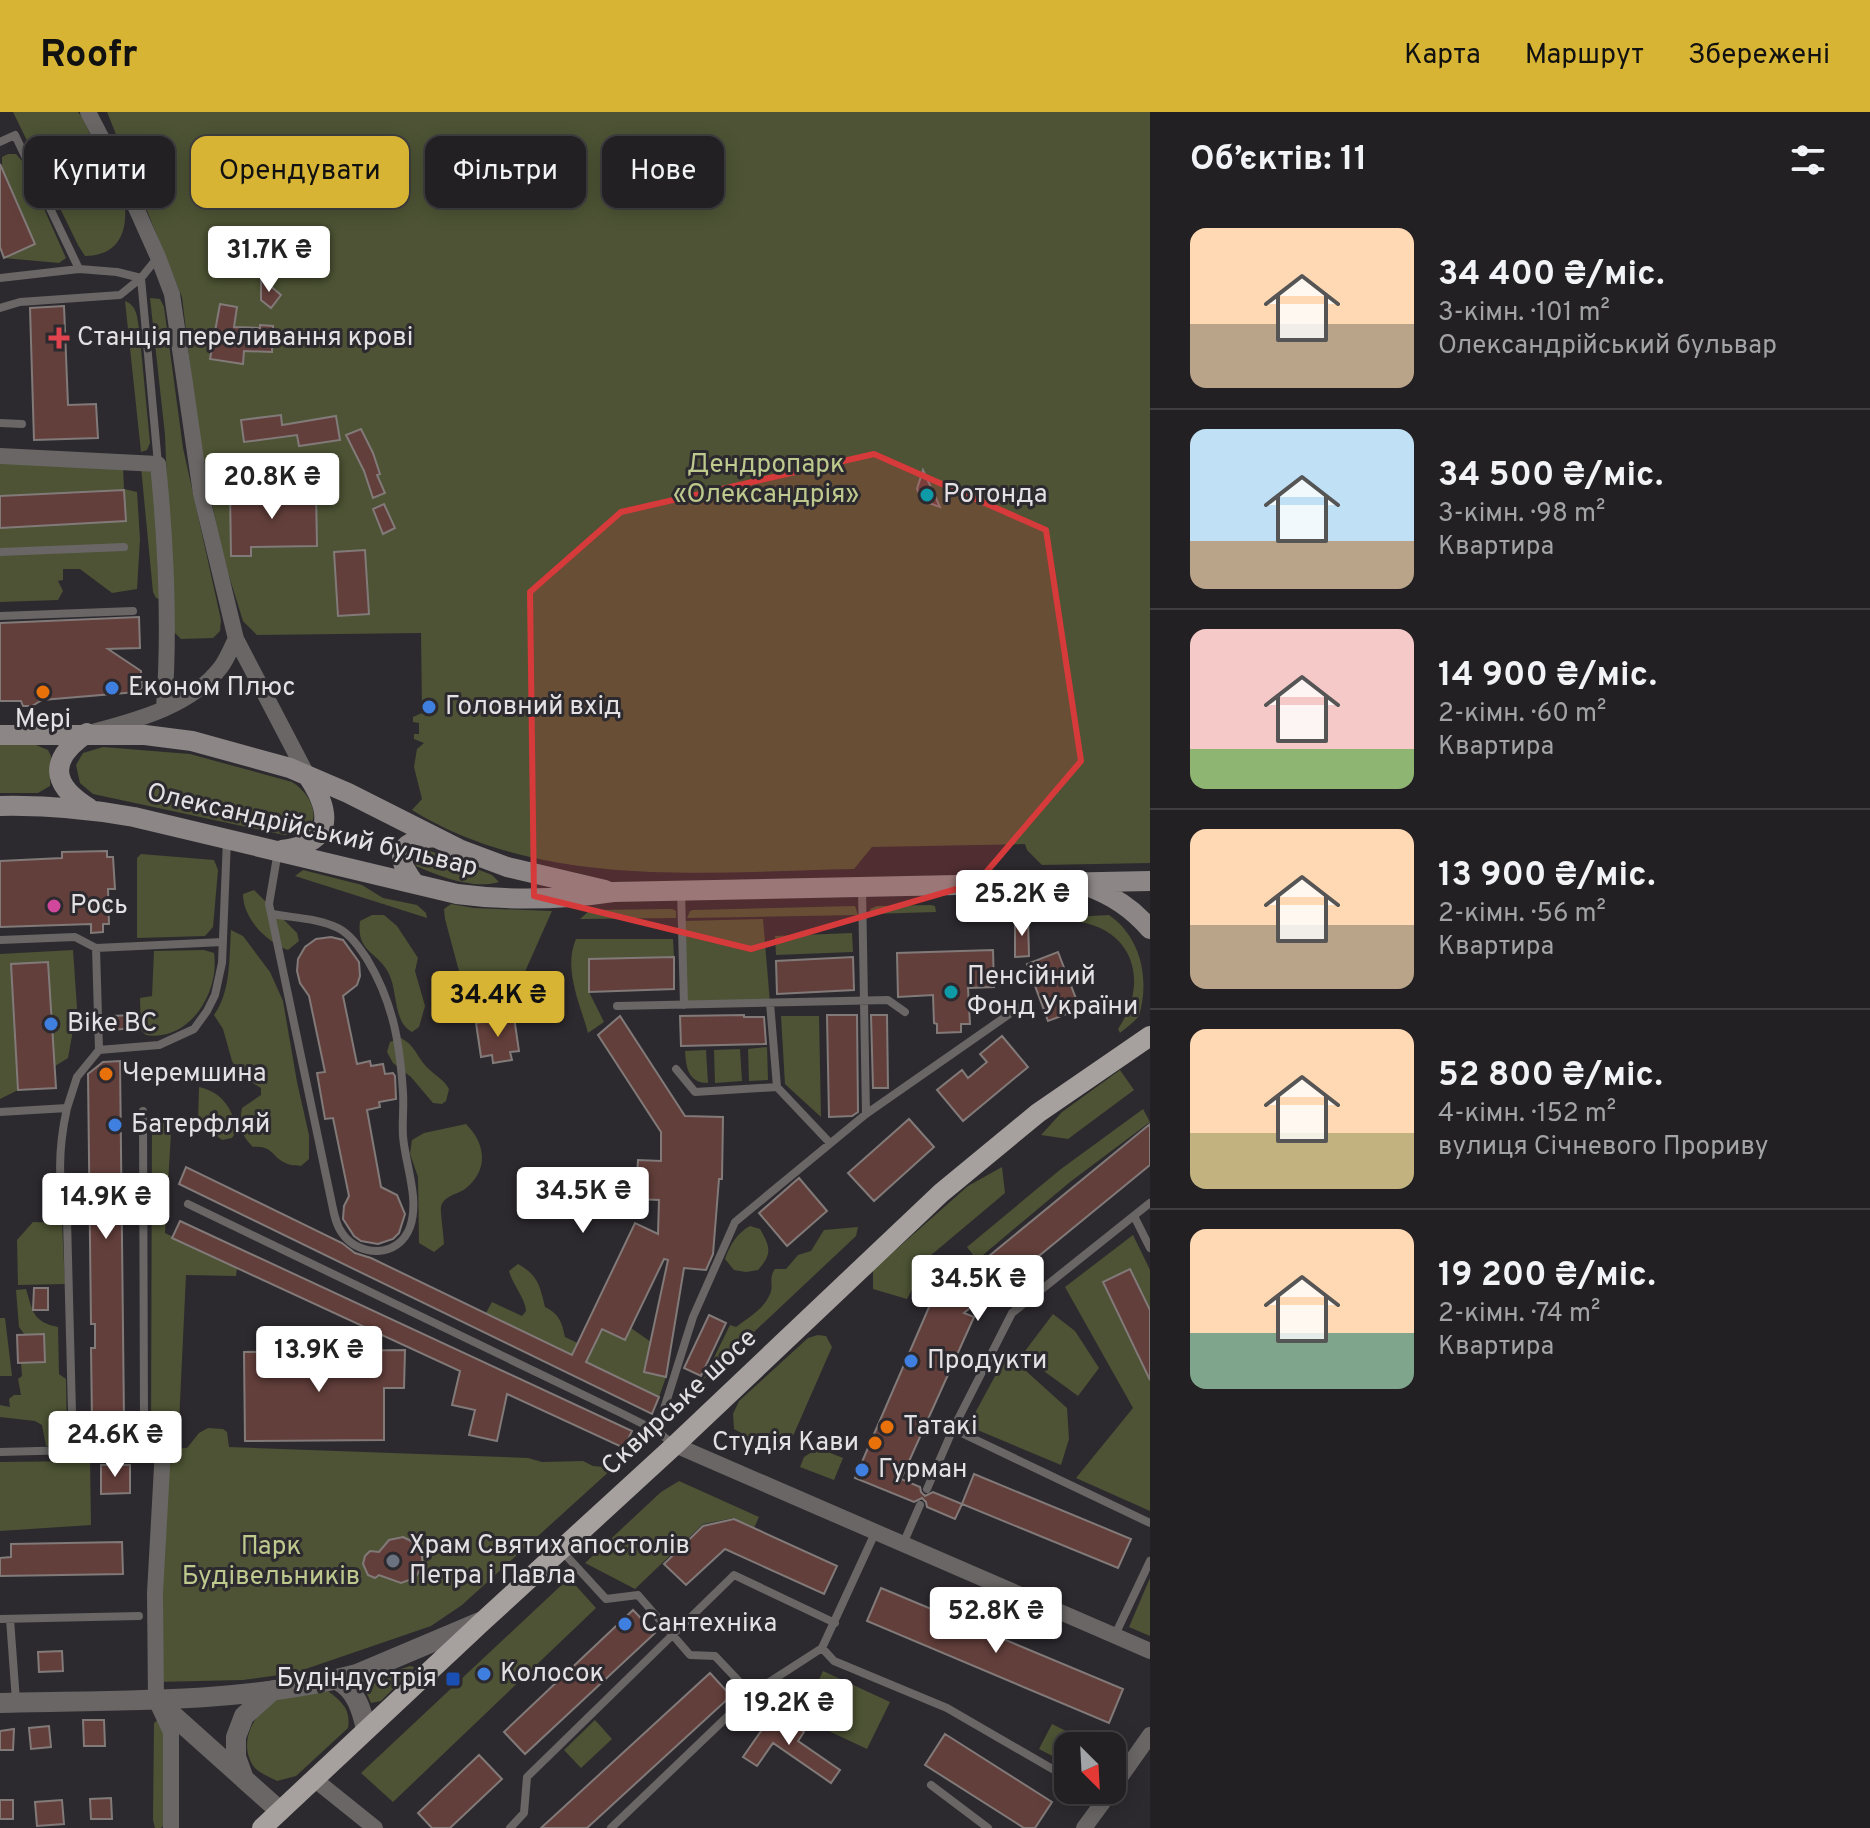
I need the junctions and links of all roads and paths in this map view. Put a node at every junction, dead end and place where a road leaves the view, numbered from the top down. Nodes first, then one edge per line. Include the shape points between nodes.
1 (88, 112) edge
2 (0, 142) edge
3 (158, 257) junction
4 (79, 269) junction
5 (0, 278) edge
6 (141, 278) junction
7 (0, 308) edge
8 (0, 423) edge
9 (22, 424) dead end
10 (0, 456) edge
11 (158, 464) junction
12 (124, 547) dead end
13 (0, 552) edge
14 (133, 611) dead end
15 (0, 616) edge
16 (236, 639) junction
17 (164, 708) junction
18 (87, 733) junction
19 (0, 735) edge
20 (307, 775) junction
21 (0, 806) edge
22 (91, 809) junction
23 (434, 837) junction
24 (227, 839) junction
25 (278, 850) junction
26 (1150, 881) edge
27 (1080, 883) junction
28 (415, 884) junction
29 (862, 887) junction
30 (681, 890) junction
31 (613, 892) junction
32 (272, 914) junction
33 (1150, 929) edge
34 (0, 940) edge
35 (223, 942) junction
36 (96, 948) junction
37 (864, 1001) junction
38 (770, 1003) junction
39 (684, 1005) junction
40 (617, 1006) dead end
41 (1018, 1008) dead end
42 (905, 1012) dead end
43 (1150, 1026) edge
44 (1142, 1041) edge
45 (99, 1050) junction
46 (676, 1069) dead end
47 (777, 1087) junction
48 (67, 1108) junction
49 (143, 1111) dead end
50 (0, 1112) edge
51 (866, 1114) junction
52 (830, 1143) junction
53 (1150, 1203) edge
54 (188, 1204) dead end
55 (1134, 1216) junction
56 (1150, 1248) edge
57 (953, 1429) junction
58 (657, 1431) junction
59 (675, 1445) junction
60 (155, 1448) junction
61 (73, 1450) junction
62 (0, 1452) edge
63 (927, 1489) dead end
64 (920, 1505) dead end
65 (1150, 1523) edge
66 (875, 1533) junction
67 (903, 1544) junction
68 (560, 1550) junction
69 (1150, 1561) edge
70 (139, 1616) dead end
71 (5, 1619) edge
72 (482, 1622) junction
73 (835, 1623) junction
74 (673, 1635) junction
75 (1115, 1635) junction
76 (822, 1648) junction
77 (1150, 1651) edge
78 (337, 1680) junction
79 (273, 1690) junction
80 (751, 1694) junction
81 (156, 1700) junction
82 (8, 1702) edge
83 (366, 1730) junction
84 (1150, 1735) edge
85 (1126, 1769) edge
86 (1054, 1770) edge
87 (244, 1779) junction
88 (314, 1779) junction
89 (931, 1785) dead end
90 (1101, 1804) edge
91 (280, 1811) junction
92 (512, 1827) edge
93 (171, 1828) edge
94 (262, 1828) edge
95 (375, 1828) edge
96 (611, 1828) edge
97 (988, 1828) edge
98 (1084, 1828) edge

1 - 3 street
2 - 4 lane via 15,135
3 - 6 lane
3 - 16 street via 172,294 201,494
4 - 5 lane
4 - 6 lane
6 - 7 lane via 120,295
6 - 11 lane
8 - 9 lane
10 - 11 street
11 - 17 street
12 - 13 lane
14 - 15 lane
16 - 17 street via 221,667 195,692
16 - 20 street
17 - 18 street
18 - 19 main road, Олександрійський бульвар
18 - 20 main road, Олександрійський бульвар via 192,741
18 - 22 main road via 69,745 60,767 61,783 70,796
20 - 23 main road, Олександрійський бульвар
20 - 25 main road via 325,807 321,831 298,848
21 - 22 main road, Олександрійський бульвар
22 - 24 main road, Олександрійський бульвар
23 - 28 main road via 414,839 404,847 404,870
23 - 31 main road, Олександрійський бульвар via 507,867
24 - 25 main road, Олександрійський бульвар
24 - 35 lane
25 - 28 main road, Олександрійський бульвар
25 - 32 lane
26 - 27 main road, Олександрійський бульвар
27 - 29 main road, Олександрійський бульвар
27 - 33 main road, Олександрійський бульвар via 1123,902
28 - 31 main road, Олександрійський бульвар via 504,900
29 - 30 main road, Олександрійський бульвар
29 - 37 lane
30 - 31 main road, Олександрійський бульвар
30 - 39 lane
32 - 32 lane via 337,1223 353,1245 383,1251 406,1236 413,1207 389,999 348,934 323,922
34 - 36 lane via 75,937
35 - 36 lane
35 - 45 lane via 215,995 194,1029 159,1045
36 - 45 lane
37 - 38 lane
37 - 42 lane via 888,1000
37 - 51 lane
38 - 39 lane
38 - 47 lane
39 - 40 lane
41 - 51 lane
43 - 44 main road
44 - 59 main road, Сквирське шосе via 989,1151
45 - 48 lane via 77,1077
46 - 47 lane via 695,1092
47 - 52 lane
48 - 50 lane
48 - 61 lane via 61,1191 67,1220
49 - 60 lane via 144,1424
51 - 52 lane
52 - 58 lane via 735,1222 693,1317
53 - 55 lane
54 - 58 lane
55 - 56 lane
55 - 57 lane via 1012,1313
57 - 63 lane
57 - 65 lane
58 - 59 lane
59 - 66 street
59 - 68 main road, Сквирське шосе
60 - 61 lane
60 - 81 street
61 - 62 lane
64 - 67 lane
66 - 67 street
66 - 73 lane
67 - 75 street
68 - 72 main road, Сквирське шосе
68 - 74 lane via 606,1599 638,1595
69 - 75 lane
70 - 71 lane
71 - 82 lane
72 - 78 street
72 - 83 main road, Сквирське шосе
73 - 74 lane via 734,1575
73 - 76 lane
74 - 80 lane via 690,1655 715,1656
74 - 92 lane via 527,1777 524,1813
75 - 77 street
76 - 80 lane
76 - 86 lane via 834,1661 947,1708
78 - 79 street
78 - 83 street via 358,1702
79 - 81 street
79 - 87 street via 244,1716 236,1737
80 - 96 lane
81 - 82 street
81 - 87 street
81 - 93 street via 171,1732
83 - 88 main road, Сквирське шосе
84 - 85 street
87 - 91 street
88 - 91 main road, Сквирське шосе
88 - 95 street
89 - 97 lane
90 - 98 street
91 - 94 main road, Сквирське шосе

